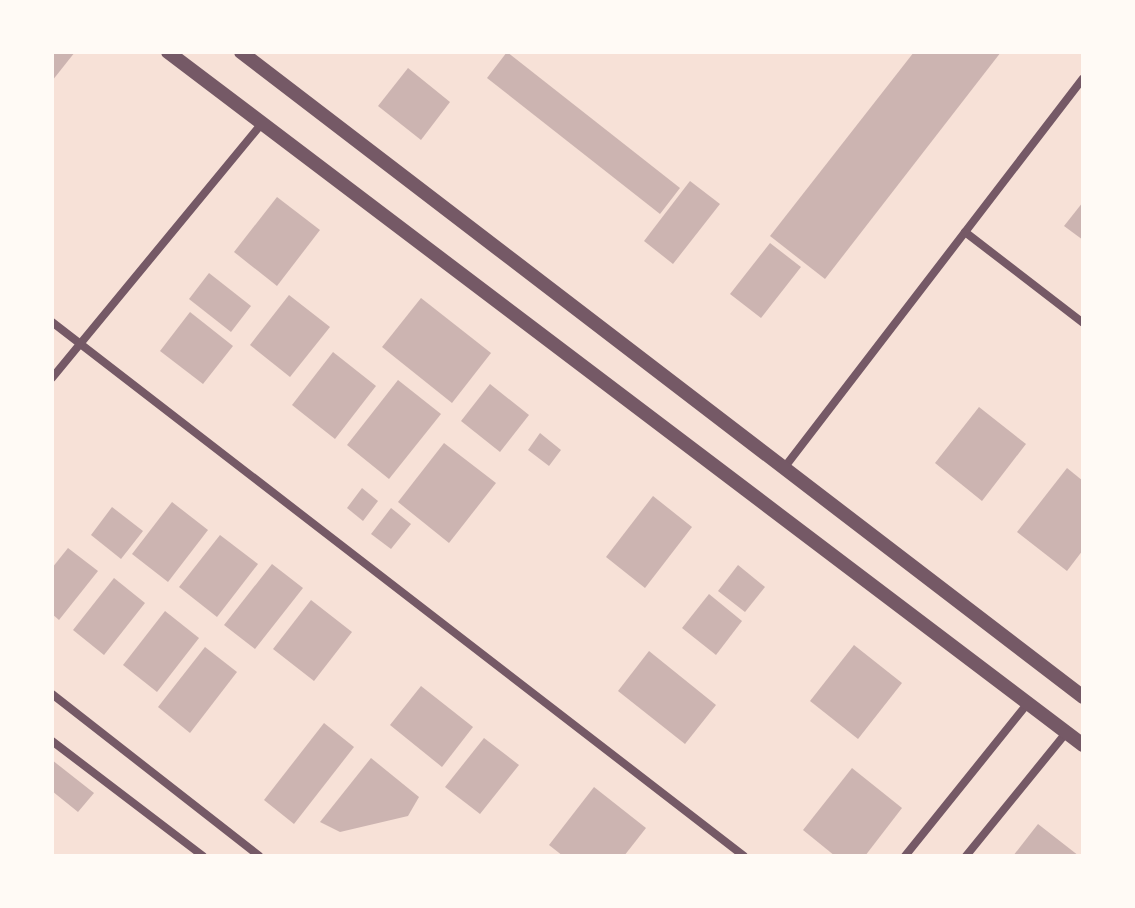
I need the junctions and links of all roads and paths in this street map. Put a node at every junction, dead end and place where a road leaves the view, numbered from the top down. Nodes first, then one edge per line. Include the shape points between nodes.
1 (168, 52) edge
2 (241, 52) edge
3 (1083, 79) edge
4 (262, 123) junction
5 (965, 232) junction
6 (52, 322) edge
7 (1083, 323) edge
8 (79, 342) junction
9 (52, 378) edge
10 (784, 468) junction
11 (52, 694) edge
12 (1083, 697) edge
13 (1027, 704) junction
14 (1066, 733) junction
15 (52, 741) edge
16 (1083, 745) edge
17 (203, 856) edge
18 (259, 856) edge
19 (744, 856) edge
20 (905, 856) edge
21 (966, 856) edge

1 - 4 street
2 - 10 street
3 - 5 street
4 - 8 street
4 - 13 street
5 - 7 street
5 - 10 street
6 - 8 street
8 - 9 street
8 - 19 street
10 - 12 street
11 - 18 street
13 - 14 street
13 - 20 street
14 - 16 street
14 - 21 street
15 - 17 street

